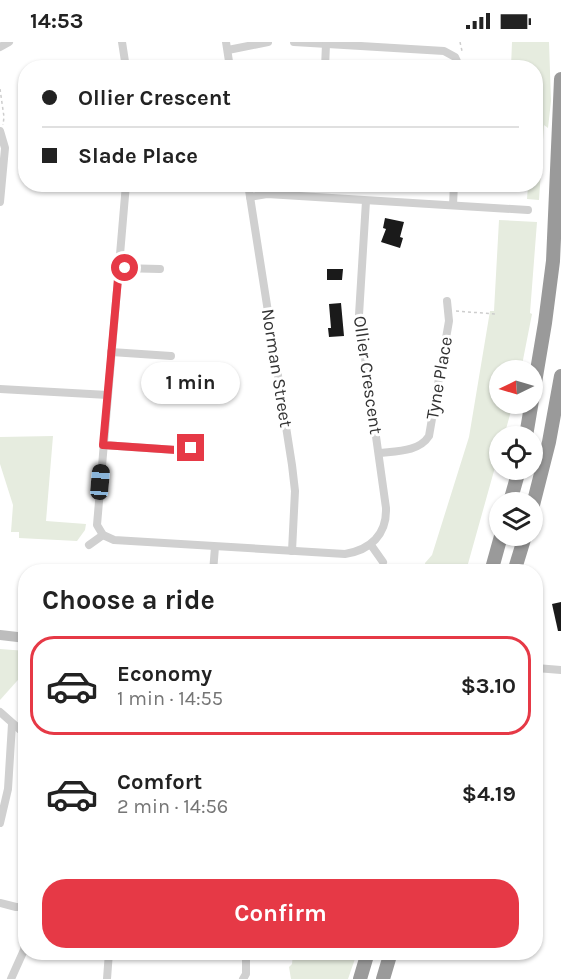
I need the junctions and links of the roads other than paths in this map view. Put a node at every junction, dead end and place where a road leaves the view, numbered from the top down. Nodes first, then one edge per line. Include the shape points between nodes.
1 (122, 42) edge
2 (268, 42) edge
3 (294, 42) edge
4 (326, 44) junction
5 (227, 46) edge
6 (125, 60) edge
7 (325, 60) edge
8 (459, 60) edge
9 (561, 79) edge
10 (0, 131) edge
11 (125, 192) edge
12 (249, 192) edge
13 (454, 192) edge
14 (250, 197) junction
15 (366, 201) junction
16 (0, 202) edge
17 (453, 205) junction
18 (528, 210) dead end
19 (119, 268) junction
20 (160, 270) dead end
21 (447, 301) dead end
22 (111, 352) junction
23 (171, 356) dead end
24 (561, 376) edge
25 (0, 389) edge
26 (108, 396) junction
27 (528, 426) edge
28 (103, 445) junction
29 (191, 448) dead end
30 (379, 453) junction
31 (536, 492) edge
32 (103, 535) junction
33 (371, 545) junction
34 (89, 546) dead end
35 (498, 546) edge
36 (522, 546) edge
37 (214, 547) junction
38 (292, 551) junction
39 (383, 562) dead end
40 (213, 564) edge
41 (493, 564) edge
42 (516, 564) edge
43 (3, 636) edge
44 (18, 637) edge
45 (543, 669) edge
46 (561, 670) edge
47 (0, 712) edge
48 (12, 724) junction
49 (18, 729) edge
50 (0, 822) edge
51 (0, 903) edge
52 (18, 907) edge
53 (20, 960) edge
54 (108, 960) edge
55 (246, 960) edge
56 (366, 960) edge
57 (389, 960) edge
58 (11, 979) edge
59 (107, 979) edge
60 (243, 979) edge
61 (360, 979) edge
62 (383, 979) edge

1 - 6 street
2 - 5 street
3 - 4 street
4 - 7 street
4 - 8 street via 444,51 459,54
9 - 27 highway via 553,261
10 - 16 street via 4,148
11 - 19 street
12 - 14 street, Norman Street
13 - 17 street
14 - 15 street via 267,194
14 - 38 street, Norman Street via 295,490
15 - 17 street
15 - 30 street, Ollier Crescent via 358,315
17 - 18 street
19 - 20 street
19 - 22 street
21 - 30 street, Tyne Place via 449,321 429,436 415,448
22 - 23 street
22 - 26 street
24 - 31 highway
25 - 26 street
26 - 28 street
28 - 29 street
28 - 32 street via 97,519
30 - 33 street, Ollier Crescent via 386,513 379,537
32 - 34 street
32 - 37 street via 114,540
33 - 38 street via 345,554
33 - 39 street
35 - 41 highway
36 - 42 highway
37 - 38 street
37 - 40 street
43 - 44 street
45 - 46 street
47 - 48 street
48 - 49 street
48 - 50 street via 8,789
51 - 52 street
53 - 58 street
54 - 59 street
55 - 60 street
56 - 61 highway
57 - 62 highway

